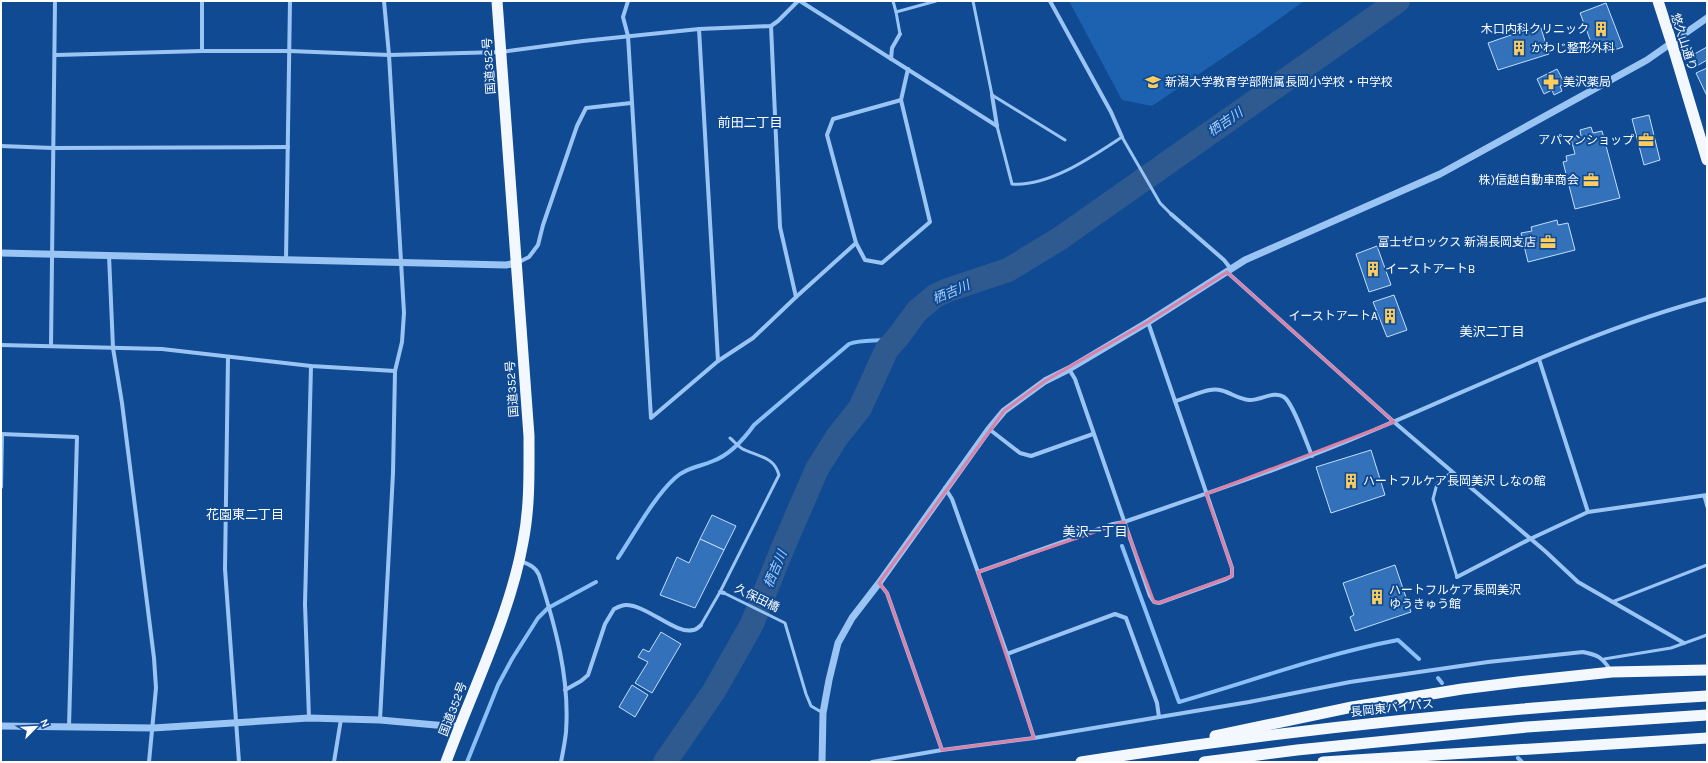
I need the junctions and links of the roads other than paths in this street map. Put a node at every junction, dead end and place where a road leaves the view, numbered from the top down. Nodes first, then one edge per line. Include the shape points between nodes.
1 (55, 1) edge
2 (202, 1) edge
3 (290, 1) edge
4 (384, 1) edge
5 (497, 1) edge
6 (628, 1) edge
7 (799, 1) edge
8 (893, 1) edge
9 (936, 1) edge
10 (973, 1) edge
11 (1050, 1) edge
12 (1658, 1) edge
13 (896, 12) junction
14 (1707, 18) edge
15 (772, 26) junction
16 (699, 29) junction
17 (900, 34) joint
18 (628, 36) junction
19 (1672, 44) junction
20 (202, 51) junction
21 (290, 51) junction
22 (501, 52) junction
23 (56, 55) junction
24 (389, 55) junction
25 (891, 59) junction
26 (908, 69) junction
27 (992, 95) junction
28 (901, 100) junction
29 (631, 102) junction
30 (997, 126) junction
31 (1122, 137) junction
32 (1704, 139) edge
33 (1065, 140) dead end
34 (1, 146) edge
35 (288, 147) junction
36 (53, 148) junction
37 (1707, 160) edge
38 (1171, 214) joint
39 (856, 243) junction
40 (1, 253) edge
41 (52, 254) junction
42 (109, 255) junction
43 (286, 260) junction
44 (401, 262) junction
45 (517, 263) junction
46 (1229, 270) junction
47 (796, 297) junction
48 (1707, 299) edge
49 (1148, 322) junction
50 (1, 345) edge
51 (51, 346) junction
52 (113, 348) junction
53 (228, 358) junction
54 (1539, 359) junction
55 (718, 361) junction
56 (311, 366) junction
57 (1069, 369) junction
58 (395, 371) junction
59 (1175, 401) junction
60 (1394, 422) junction
61 (989, 429) junction
62 (2, 434) edge
63 (1093, 434) junction
64 (730, 438) dead end
65 (1312, 456) junction
66 (1452, 472) junction
67 (1, 487) edge
68 (945, 488) junction
69 (1206, 494) junction
70 (1705, 496) edge
71 (1707, 507) edge
72 (1588, 512) junction
73 (1124, 522) junction
74 (1530, 539) junction
75 (519, 561) junction
76 (1707, 565) edge
77 (978, 572) junction
78 (1457, 577) joint
79 (879, 583) junction
80 (722, 592) junction
81 (1611, 602) junction
82 (701, 625) joint
83 (1707, 636) edge
84 (1684, 643) junction
85 (1007, 654) junction
86 (1604, 659) junction
87 (1707, 670) edge
88 (1612, 672) junction
89 (565, 690) junction
90 (1707, 696) edge
91 (823, 713) junction
92 (1707, 715) edge
93 (1159, 717) junction
94 (309, 718) junction
95 (341, 719) junction
96 (380, 720) junction
97 (237, 722) junction
98 (1, 726) edge
99 (460, 726) junction
100 (69, 727) junction
101 (153, 728) junction
102 (1034, 738) junction
103 (1707, 738) edge
104 (1162, 749) junction
105 (942, 750) junction
106 (149, 762) edge
107 (239, 762) edge
108 (334, 762) edge
109 (446, 762) edge
110 (561, 762) edge
111 (822, 762) edge
112 (872, 762) edge
113 (1081, 762) edge
114 (1204, 762) edge
115 (1323, 762) edge

1 - 23 street
2 - 20 street
3 - 21 street
4 - 24 street
5 - 22 highway, 国道352号
6 - 18 street via 623,17
7 - 15 street
7 - 25 street
8 - 13 lane
9 - 13 lane
10 - 27 lane
11 - 31 street
12 - 19 highway, 悠久山通り
13 - 17 lane
14 - 19 street
15 - 16 street
15 - 47 street via 780,227
16 - 18 street
16 - 55 street
17 - 25 street via 892,48
18 - 22 street
18 - 29 street
19 - 32 highway, 悠久山通り
19 - 46 street via 1440,174 1245,260
20 - 21 street
20 - 23 street
21 - 24 street
21 - 35 street
22 - 24 street
22 - 45 highway, 国道352号
23 - 36 street
24 - 44 street
25 - 26 street
26 - 28 street
26 - 30 street
27 - 30 street
27 - 33 lane
28 - 39 street via 833,119 829,126 827,134
28 - 39 street via 930,222 882,263 865,260
29 - 45 street via 586,108 577,126 538,245 529,257
29 - 55 street via 651,418
30 - 31 lane via 1012,184 1022,185 1069,170
31 - 38 lane via 1160,203
32 - 37 highway, 悠久山通り
34 - 36 street
35 - 36 street
35 - 43 street
36 - 41 street
38 - 46 street via 1224,260
39 - 47 street
40 - 41 street
41 - 42 street
41 - 51 street
42 - 43 street
42 - 52 street
43 - 44 street
44 - 45 street via 506,265
44 - 58 street via 404,313 402,342
45 - 75 highway, 国道352号 via 530,486 524,541
46 - 49 street
46 - 60 street
47 - 55 street via 753,338
48 - 54 street via 1618,327
49 - 57 street
49 - 59 street
50 - 51 street
51 - 52 street
52 - 53 street via 162,349
52 - 101 street via 154,658 156,688
53 - 56 street
53 - 97 street via 224,569
54 - 60 street
54 - 72 street
56 - 58 street
56 - 94 street via 305,604
57 - 61 street via 1025,394 1004,411
57 - 63 street via 1075,379
58 - 96 street via 393,473
59 - 65 street via 1211,390 1224,391 1244,400 1276,394 1284,397 1292,408
59 - 69 street
60 - 65 street
60 - 66 street
61 - 63 street via 1020,453 1031,456
61 - 68 street
62 - 67 street
62 - 100 street via 77,436
63 - 73 street
64 - 80 lane via 743,450 770,461 777,467 779,476
65 - 69 street
66 - 74 street
66 - 78 lane via 1437,484 1433,499
68 - 77 street via 952,499
68 - 79 street
69 - 73 street
69 - 73 street via 1232,568 1232,576 1159,603 1154,602 1150,596
70 - 71 lane
70 - 72 street
72 - 74 street
73 - 77 street
74 - 78 street
74 - 81 street via 1578,582
75 - 89 street via 536,569 551,613
75 - 99 highway, 国道352号 via 499,626
76 - 81 lane
77 - 85 street
79 - 91 street via 852,618 838,643
79 - 105 street via 887,594
80 - 82 lane
80 - 91 lane, 久保田橋 via 785,623 811,706
81 - 84 street
82 - 89 street via 690,631 680,629 637,607 625,605 614,609 605,624 588,675
83 - 84 lane
84 - 86 lane via 1671,648
85 - 93 street via 1115,614 1126,618
85 - 102 street
86 - 88 street
86 - 93 street via 1583,652 1488,662 1350,682
87 - 88 highway
88 - 104 highway via 1518,682 1352,707
89 - 110 street via 566,731
90 - 104 highway, 長岡東バイパス via 1440,716
91 - 111 street
92 - 114 highway via 1527,726
93 - 102 street
94 - 95 street
94 - 97 street
95 - 96 street
95 - 108 street
96 - 99 street
97 - 101 street
97 - 107 street
98 - 100 street
99 - 109 highway, 国道352号
100 - 101 street
101 - 106 street
102 - 105 street
103 - 115 highway
104 - 113 highway, 長岡東バイパス
105 - 112 street

